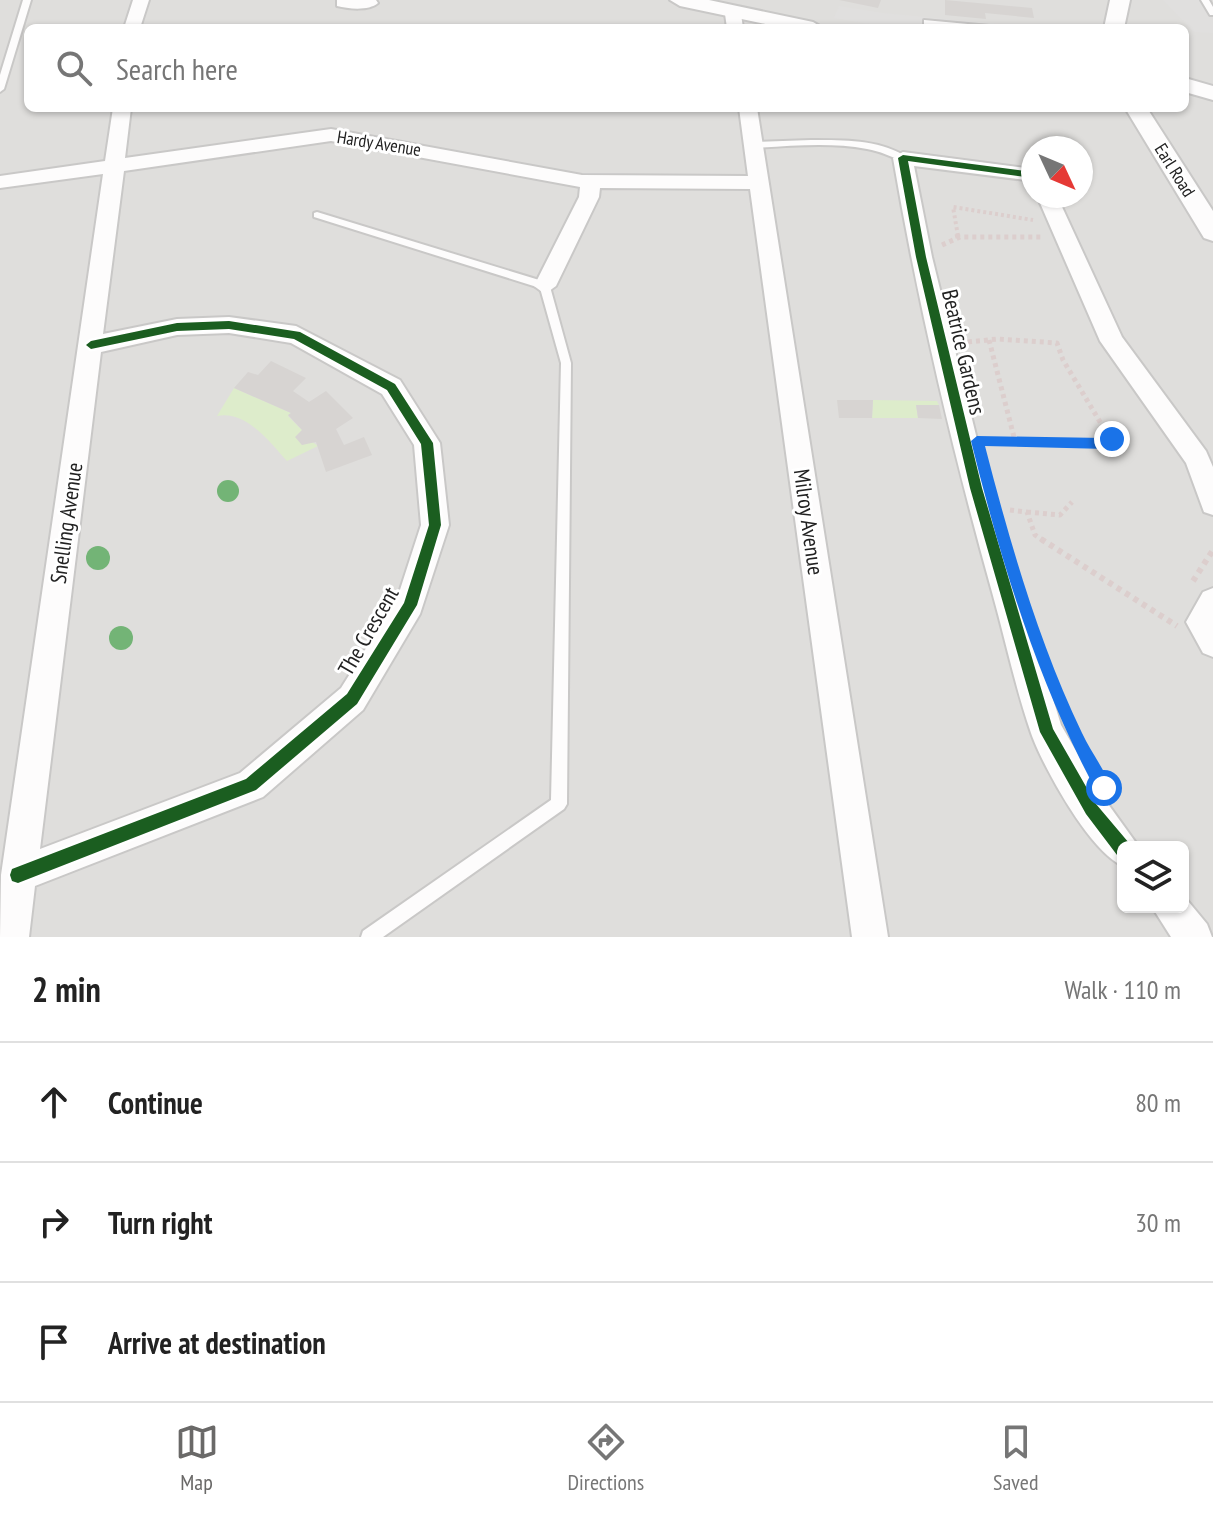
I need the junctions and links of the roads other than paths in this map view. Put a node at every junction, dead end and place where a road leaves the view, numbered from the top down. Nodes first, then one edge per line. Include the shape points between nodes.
1 (27, 0) edge
2 (141, 0) edge
3 (680, 0) edge
4 (1120, 0) edge
5 (1205, 0) edge
6 (371, 2) edge
7 (343, 3) dead end
8 (1213, 13) edge
9 (734, 21) edge
10 (927, 21) edge
11 (133, 24) edge
12 (362, 24) edge
13 (768, 24) edge
14 (954, 24) edge
15 (1115, 24) edge
16 (1189, 86) edge
17 (0, 89) edge
18 (1213, 93) edge
19 (121, 112) edge
20 (749, 112) edge
21 (1138, 112) edge
22 (754, 145) junction
23 (903, 158) junction
24 (114, 166) junction
25 (1021, 173) edge
26 (0, 182) edge
27 (591, 182) junction
28 (759, 183) junction
29 (1052, 208) edge
30 (317, 215) dead end
31 (1213, 232) edge
32 (545, 286) junction
33 (91, 345) junction
34 (1213, 504) edge
35 (1117, 842) edge
36 (18, 875) junction
37 (1175, 913) edge
38 (11, 937) edge
39 (369, 937) edge
40 (870, 937) edge
41 (1194, 937) edge

1 - 17 lane
2 - 11 street
3 - 9 street
4 - 15 street
5 - 8 lane
6 - 7 street
6 - 12 street
9 - 13 street
10 - 14 lane
16 - 18 street
19 - 24 street, Snelling Avenue
20 - 22 street, Milroy Avenue
21 - 31 street, Earl Road
22 - 23 lane via 828,143 886,150
22 - 28 street, Milroy Avenue
23 - 25 street
23 - 35 street, Beatrice Gardens via 976,488 1047,732 1091,809
24 - 26 street, Hardy Avenue
24 - 27 street, Hardy Avenue via 331,135
24 - 33 street, Snelling Avenue
27 - 28 street, Hardy Avenue
27 - 32 street via 589,197
28 - 40 street, Milroy Avenue
29 - 34 street via 1112,341 1197,459
30 - 32 lane
32 - 39 lane via 566,363 559,804
33 - 36 street, Snelling Avenue
33 - 36 street, The Crescent via 177,327 229,325 307,340 391,387 427,443 435,525 410,605 352,699 251,785
36 - 38 street, Snelling Avenue
37 - 41 street

